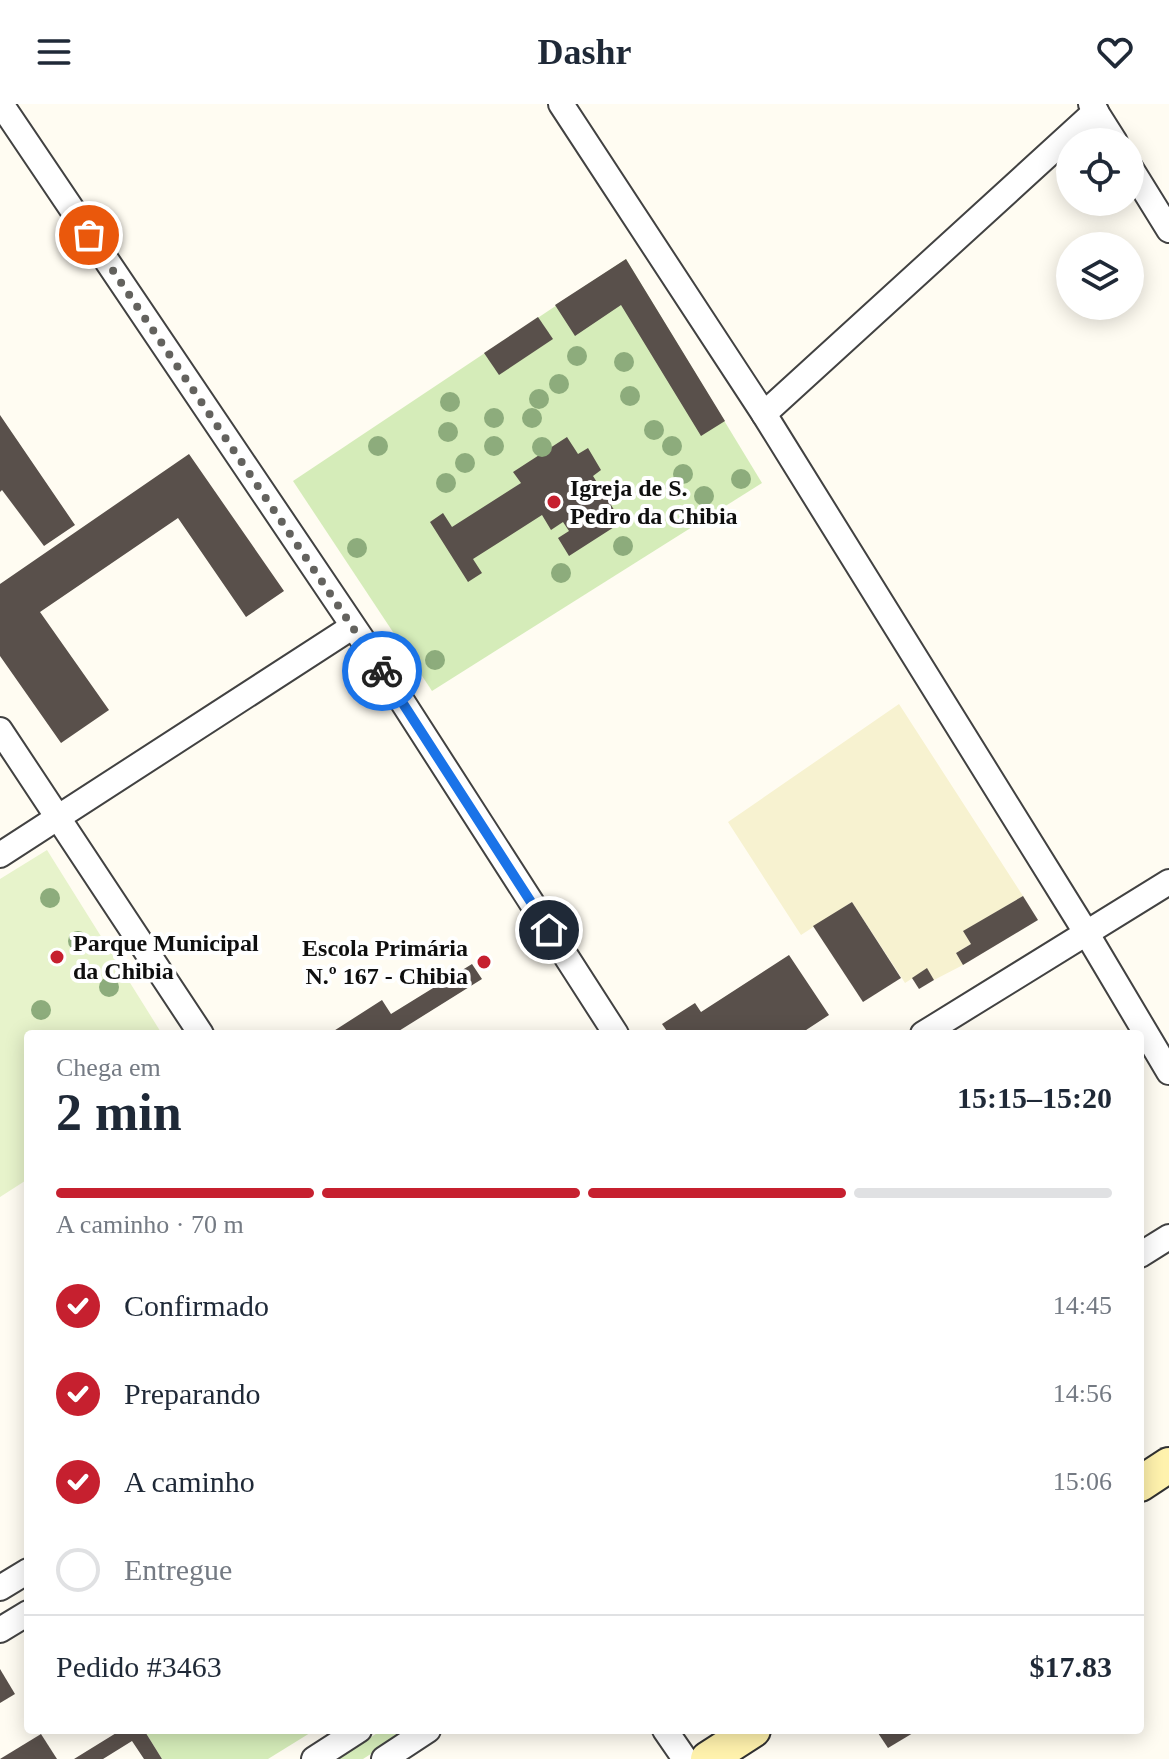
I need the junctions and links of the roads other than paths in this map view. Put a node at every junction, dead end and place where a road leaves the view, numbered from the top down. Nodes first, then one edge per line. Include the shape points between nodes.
1 (1, 104) edge
2 (561, 104) edge
3 (1094, 108) edge
4 (1106, 128) edge
5 (1144, 190) edge
6 (1169, 230) edge
7 (764, 414) junction
8 (352, 627) junction
9 (0, 730) edge
10 (58, 818) junction
11 (0, 855) edge
12 (1169, 882) edge
13 (1087, 934) junction
14 (198, 1030) edge
15 (613, 1030) edge
16 (930, 1030) edge
17 (1169, 1072) edge
18 (1169, 1237) edge
19 (1144, 1253) edge
20 (1169, 1465) edge
21 (1144, 1481) edge
22 (24, 1573) edge
23 (0, 1588) edge
24 (24, 1615) edge
25 (0, 1630) edge
26 (353, 1734) edge
27 (422, 1734) edge
28 (668, 1734) edge
29 (747, 1734) edge
30 (314, 1759) edge
31 (384, 1759) edge
32 (685, 1759) edge
33 (708, 1759) edge

1 - 8 street
2 - 7 street
3 - 4 street
3 - 7 street
5 - 6 street
7 - 13 street
8 - 10 street
8 - 15 street
9 - 10 street
10 - 11 street
10 - 14 street
12 - 13 street
13 - 16 street
13 - 17 street
18 - 19 street
20 - 21 main road
22 - 23 street
24 - 25 street
26 - 30 street
27 - 31 street
28 - 32 street
29 - 33 main road

